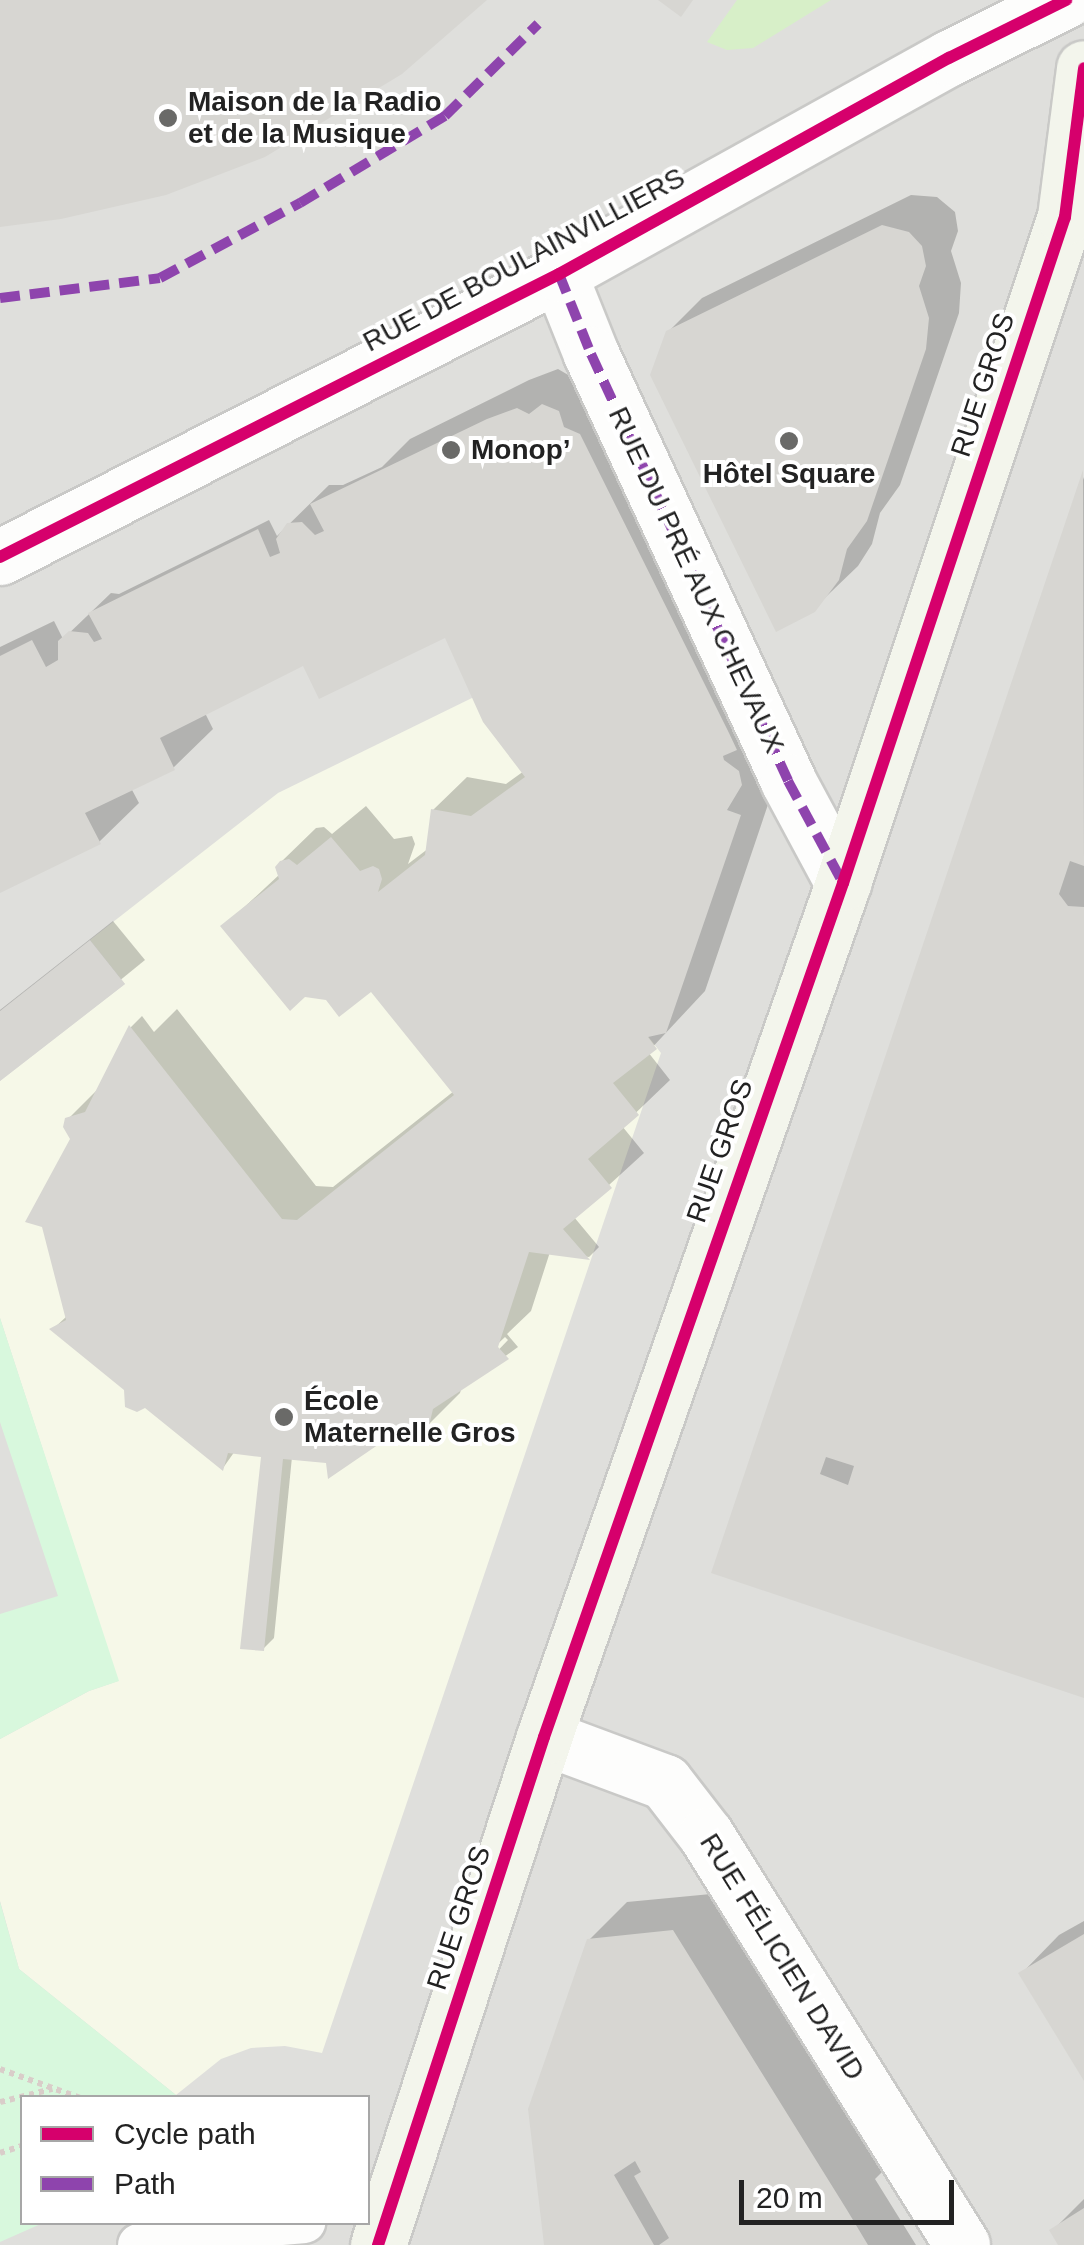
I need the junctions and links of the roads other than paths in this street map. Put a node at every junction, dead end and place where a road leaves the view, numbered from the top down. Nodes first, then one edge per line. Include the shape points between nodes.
1 (1066, 0) edge
2 (1084, 68) edge
3 (558, 274) junction
4 (0, 556) edge
5 (843, 882) junction
6 (544, 1737) junction
7 (267, 2225) edge
8 (377, 2228) edge
9 (138, 2245) edge
10 (962, 2245) edge

1 - 3 street, RUE DE BOULAINVILLIERS
2 - 5 street, RUE GROS via 1065,217
3 - 4 street, RUE DE BOULAINVILLIERS
3 - 5 street, RUE DU PRÉ AUX CHEVAUX via 788,781
5 - 6 street, RUE GROS
6 - 8 street, RUE GROS
6 - 10 street, RUE FÉLICIEN DAVID via 665,1782 706,1835
7 - 9 lane via 181,2232

